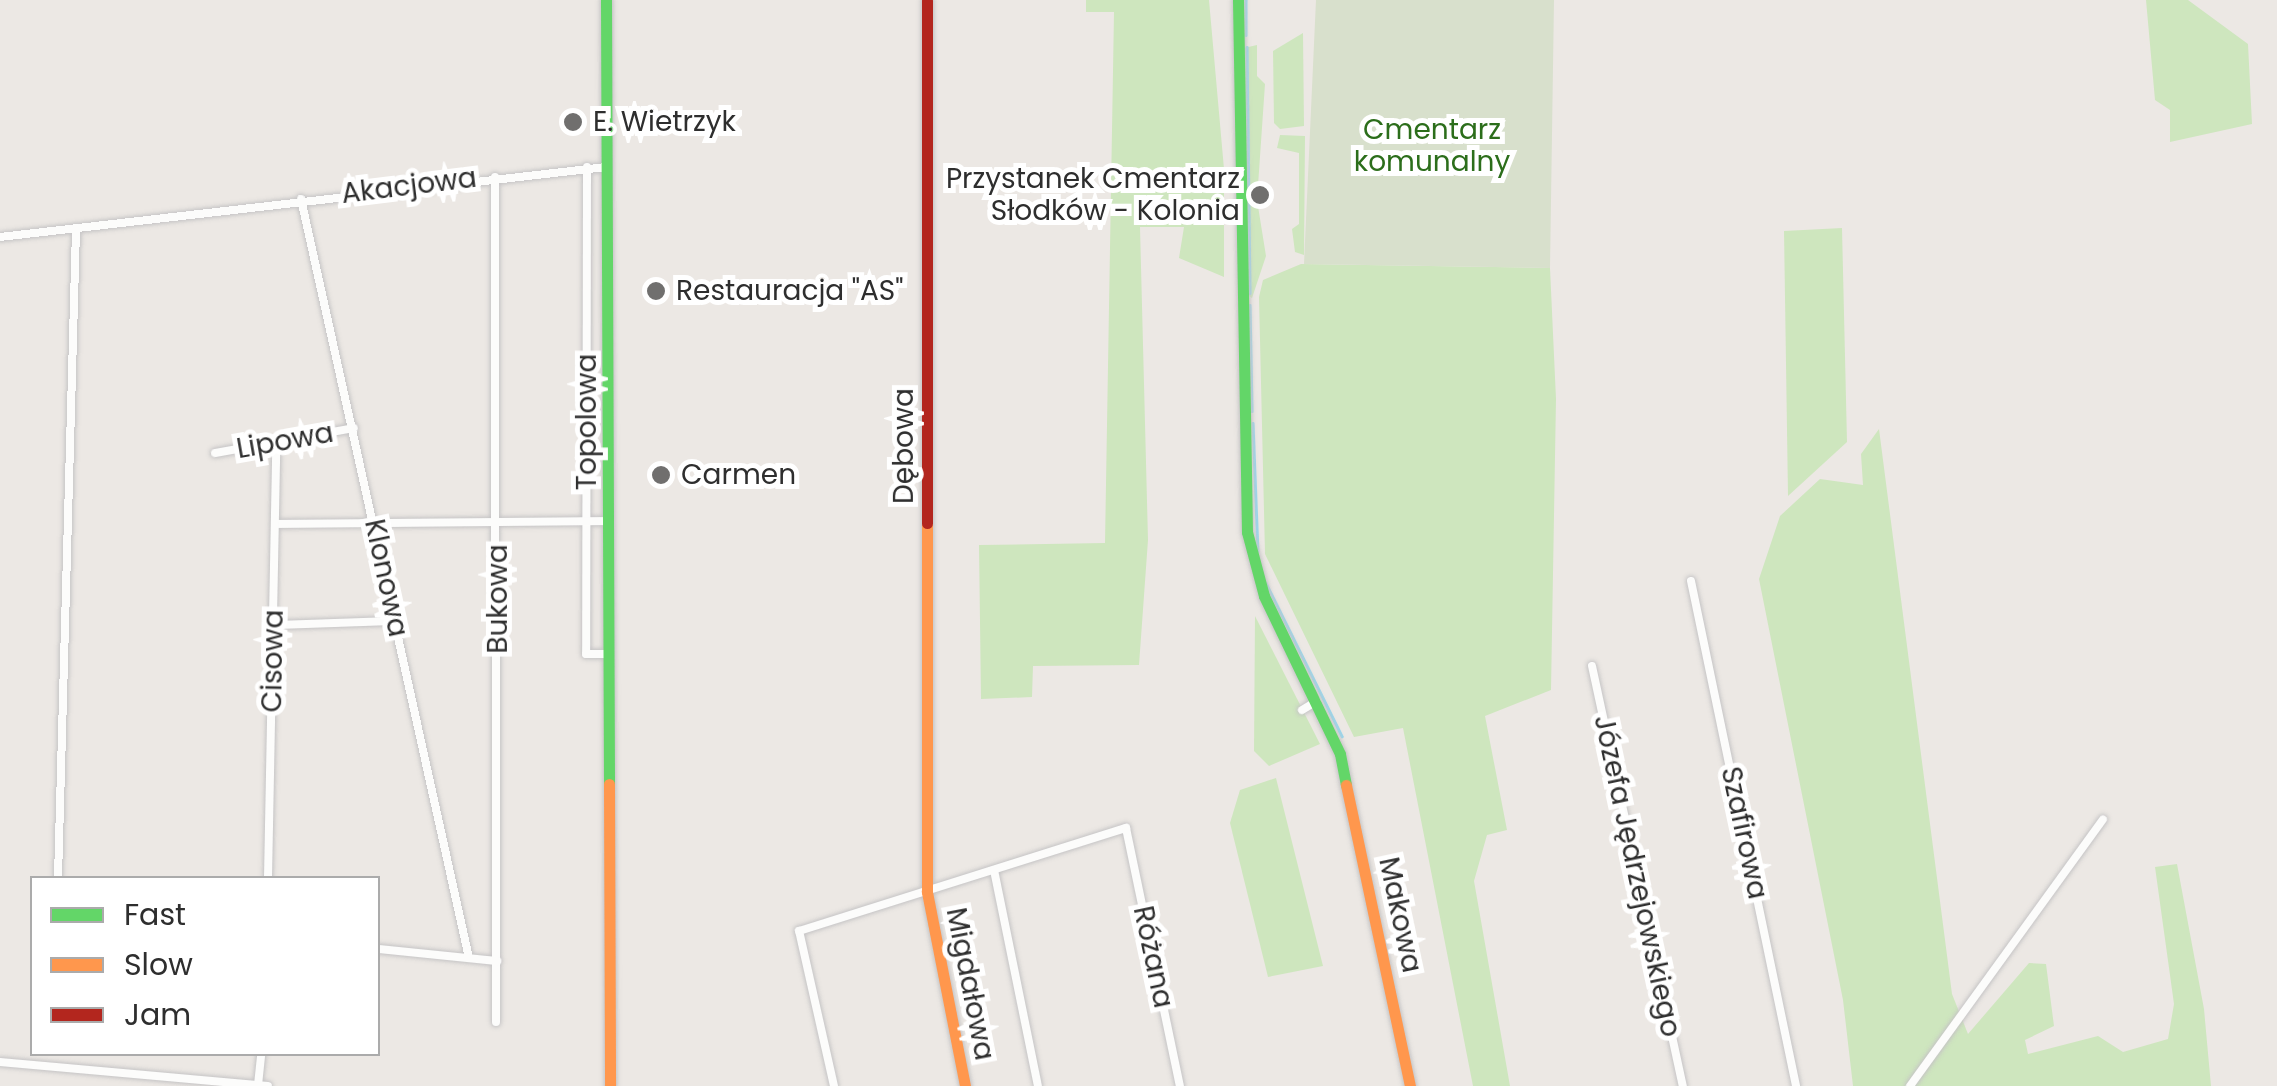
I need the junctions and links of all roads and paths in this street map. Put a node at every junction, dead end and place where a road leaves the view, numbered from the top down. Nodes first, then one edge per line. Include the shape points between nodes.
1 (606, 0) edge
2 (928, 0) edge
3 (1238, 0) edge
4 (587, 167) junction
5 (607, 167) junction
6 (496, 176) junction
7 (301, 199) junction
8 (76, 228) junction
9 (0, 237) edge
10 (354, 428) junction
11 (276, 444) junction
12 (215, 453) dead end
13 (588, 521) junction
14 (608, 521) junction
15 (499, 522) junction
16 (375, 523) junction
17 (276, 524) junction
18 (1691, 580) dead end
19 (394, 621) junction
20 (274, 625) junction
21 (609, 654) junction
22 (1592, 666) dead end
23 (1317, 701) junction
24 (1302, 710) dead end
25 (2103, 819) dead end
26 (994, 870) junction
27 (58, 876) edge
28 (268, 876) edge
29 (926, 892) junction
30 (380, 948) edge
31 (469, 958) junction
32 (497, 961) junction
33 (496, 1022) dead end
34 (261, 1056) edge
35 (0, 1062) edge
36 (258, 1085) edge
37 (268, 1086) edge
38 (610, 1086) edge
39 (834, 1086) edge
40 (965, 1086) edge
41 (1038, 1086) edge
42 (1180, 1086) edge
43 (1410, 1086) edge
44 (1683, 1086) edge
45 (1796, 1086) edge
46 (1910, 1086) edge

1 - 5 street
2 - 29 street, Dębowa
3 - 23 street, Makowa via 1254,566
4 - 5 street, Akacjowa
4 - 6 street, Akacjowa
4 - 13 street, Topolowa
5 - 14 street
6 - 7 street, Akacjowa
6 - 15 street, Bukowa
7 - 8 street, Akacjowa
7 - 10 street, Klonowa
8 - 9 street, Akacjowa
8 - 27 street
10 - 11 street, Lipowa
10 - 16 street, Klonowa
11 - 12 street, Lipowa
11 - 17 street, Cisowa
13 - 14 street
13 - 15 street
13 - 21 street, Topolowa via 586,654
14 - 21 street
15 - 16 street
15 - 32 street, Bukowa
16 - 17 street
16 - 19 street, Klonowa
17 - 20 street, Cisowa
18 - 45 street, Szafirowa
19 - 20 street
19 - 31 street, Klonowa
20 - 28 street, Cisowa
21 - 38 street
22 - 44 street, Józefa Jędrzejowskiego
23 - 24 street
23 - 43 street, Makowa via 1340,754
25 - 46 street
26 - 29 street
26 - 41 street
26 - 42 street, Różana via 1126,828
29 - 39 street via 800,931
29 - 40 street, Migdałowa
30 - 31 street
31 - 32 street
32 - 33 street, Bukowa
34 - 36 street
35 - 36 street
36 - 37 street

